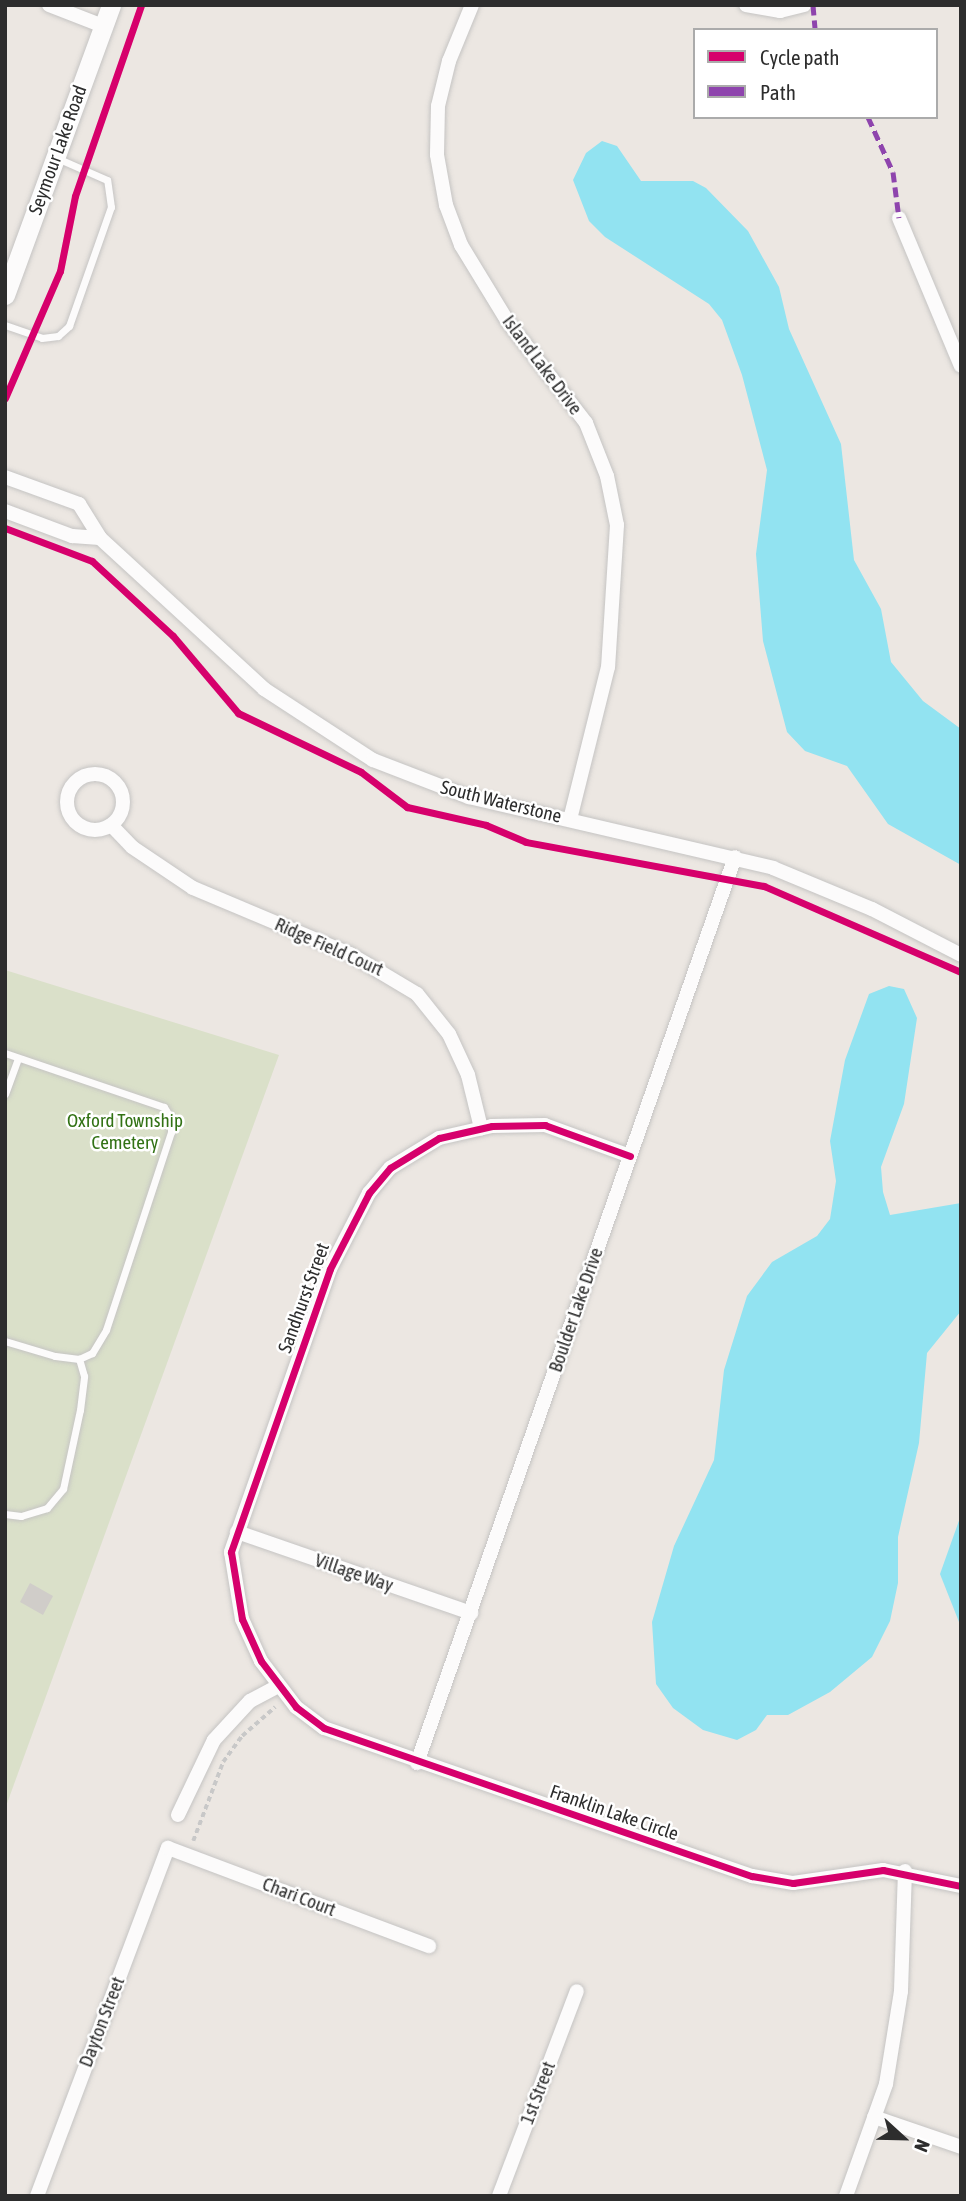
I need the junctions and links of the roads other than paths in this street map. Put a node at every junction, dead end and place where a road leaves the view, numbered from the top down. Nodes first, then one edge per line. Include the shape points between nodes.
1 (49, 5) edge
2 (111, 5) edge
3 (472, 5) edge
4 (746, 5) edge
5 (804, 5) edge
6 (103, 26) junction
7 (56, 158) junction
8 (900, 218) dead end
9 (5, 295) edge
10 (5, 325) edge
11 (961, 366) edge
12 (5, 477) edge
13 (5, 511) edge
14 (100, 538) junction
15 (570, 819) junction
16 (111, 825) junction
17 (734, 857) junction
18 (961, 955) edge
19 (5, 1053) edge
20 (18, 1059) junction
21 (5, 1094) edge
22 (481, 1128) junction
23 (630, 1156) junction
24 (5, 1341) edge
25 (79, 1359) junction
26 (5, 1514) edge
27 (237, 1532) junction
28 (471, 1613) junction
29 (283, 1692) junction
30 (417, 1763) junction
31 (178, 1815) dead end
32 (168, 1848) joint
33 (905, 1871) junction
34 (961, 1886) edge
35 (429, 1946) dead end
36 (577, 1991) dead end
37 (874, 2117) junction
38 (961, 2147) edge
39 (37, 2196) edge
40 (499, 2196) edge
41 (846, 2196) edge

1 - 6 street
2 - 6 street, Seymour Lake Road
3 - 15 street, Island Lake Drive via 449,61 438,106 437,155 446,205 461,245 508,322 586,423 607,476 617,525 608,667
4 - 5 street via 780,11
6 - 7 street, Seymour Lake Road
7 - 9 street, Seymour Lake Road
7 - 10 lane via 107,180 111,207 69,326 58,336 42,338
8 - 11 street
12 - 14 street, South Waterstone via 79,504
13 - 14 street via 72,536
14 - 15 street, South Waterstone via 264,689 320,731 414,779
15 - 17 street, South Waterstone
16 - 16 street via 122,810 116,784 100,774 74,783 67,809 76,824 94,831
16 - 22 street, Ridge Field Court via 132,848 193,888 351,954 417,994 449,1034 468,1075
17 - 18 street, South Waterstone via 824,887
17 - 23 street, Boulder Lake Drive
19 - 20 lane
20 - 21 lane
20 - 25 lane via 164,1107 171,1118 171,1132 106,1330 92,1353
22 - 23 street, Sandhurst Street via 545,1125
22 - 27 street, Sandhurst Street via 439,1138 390,1168 351,1220
23 - 28 street, Boulder Lake Drive
24 - 25 lane
25 - 26 lane via 84,1376 80,1410 63,1489 47,1508 21,1516
27 - 28 street, Village Way
27 - 29 street, Sandhurst Street via 231,1552 242,1619
28 - 30 street, Boulder Lake Drive
29 - 30 street, Franklin Lake Circle via 324,1728
29 - 31 street via 250,1701 214,1740
30 - 33 street, Franklin Lake Circle via 773,1882
32 - 35 street, Chari Court
32 - 39 street, Dayton Street
33 - 34 street, Franklin Lake Circle
33 - 37 street via 901,1991 886,2084
36 - 40 street, 1st Street
37 - 38 street
37 - 41 street

